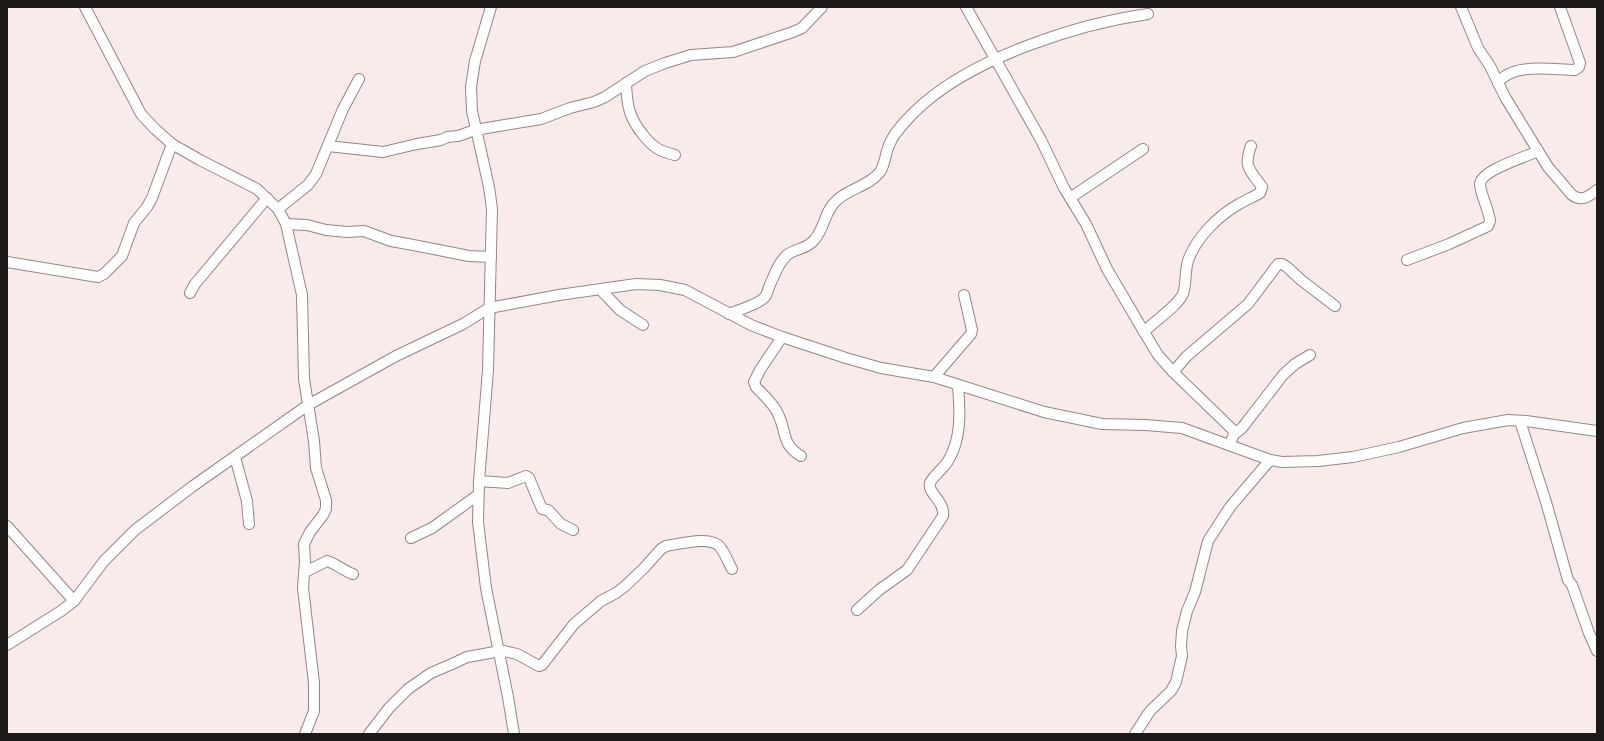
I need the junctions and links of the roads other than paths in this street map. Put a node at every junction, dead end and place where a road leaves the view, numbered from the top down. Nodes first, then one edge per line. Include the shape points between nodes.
1 (85, 7) edge
2 (491, 7) edge
3 (822, 7) edge
4 (966, 7) edge
5 (1461, 7) edge
6 (1560, 7) edge
7 (1148, 14) dead end
8 (996, 60) junction
9 (358, 79) dead end
10 (626, 83) junction
11 (1498, 83) junction
12 (475, 130) junction
13 (172, 144) junction
14 (328, 146) junction
15 (1251, 146) dead end
16 (1143, 149) dead end
17 (1538, 151) junction
18 (675, 155) dead end
19 (1597, 190) edge
20 (267, 198) junction
21 (1070, 198) junction
22 (278, 208) junction
23 (286, 224) junction
24 (491, 257) junction
25 (1407, 260) dead end
26 (7, 262) edge
27 (601, 290) junction
28 (190, 293) dead end
29 (964, 295) dead end
30 (1335, 306) dead end
31 (489, 308) junction
32 (729, 314) junction
33 (643, 325) dead end
34 (1144, 332) junction
35 (782, 338) junction
36 (1310, 355) dead end
37 (1173, 372) junction
38 (934, 377) junction
39 (958, 385) junction
40 (308, 406) junction
41 (1520, 421) junction
42 (1597, 431) edge
43 (1234, 434) junction
44 (1230, 444) junction
45 (802, 456) dead end
46 (235, 457) junction
47 (1270, 460) junction
48 (479, 481) junction
49 (478, 495) junction
50 (249, 524) dead end
51 (7, 526) edge
52 (574, 530) dead end
53 (411, 538) dead end
54 (732, 569) dead end
55 (305, 572) junction
56 (354, 574) dead end
57 (74, 601) junction
58 (857, 610) dead end
59 (7, 645) edge
60 (499, 650) junction
61 (1597, 651) edge
62 (305, 734) edge
63 (369, 734) edge
64 (514, 734) edge
65 (1135, 734) edge

1 - 13 street via 141,114
2 - 12 street via 475,61 471,87
3 - 10 street via 802,28 793,32 733,52 679,58 645,71
4 - 8 street
5 - 11 street via 1478,48
6 - 11 street via 1580,63 1579,67 1575,70 1541,68 1520,71 1510,73
7 - 8 street via 1128,16 1063,33
8 - 21 street
8 - 32 street via 960,79 922,104 890,143 879,172 866,184 836,200 815,240 787,255 780,263 764,297
9 - 14 street
10 - 12 street via 594,102 549,117
10 - 18 street via 630,116 635,125 659,150
11 - 17 street
12 - 14 street via 383,152
12 - 24 street via 492,209
13 - 20 street via 257,189
13 - 26 street via 147,207 134,223 122,256 104,274 98,277
14 - 22 street via 316,174 308,185
15 - 34 street via 1246,157 1247,166 1262,187 1260,193 1239,204 1210,227 1196,244 1189,258 1183,293 1178,301
16 - 21 street
17 - 19 street via 1572,195 1581,199 1588,198
17 - 25 street via 1482,178 1480,185 1490,221 1488,226
20 - 22 street
20 - 28 street
21 - 34 street
22 - 23 street
23 - 24 street via 347,232 364,231 391,241 469,256
23 - 40 street via 302,295 304,380
24 - 31 street
27 - 31 street
27 - 32 street via 636,284 660,285 685,290
27 - 33 street via 614,305
29 - 38 street via 971,334
30 - 37 street via 1287,267 1278,264 1248,304 1187,356
31 - 40 street via 463,324 396,356
31 - 48 street via 488,370
32 - 35 street
34 - 37 street via 1158,355
35 - 38 street via 881,368
35 - 45 street via 754,382 778,413 788,445
36 - 43 street via 1283,375 1242,428
37 - 43 street via 1228,424
38 - 39 street
39 - 44 street via 1044,412 1102,424 1182,428
39 - 58 street via 960,418 956,438 949,460 930,484 930,489 943,508 943,516 907,570
40 - 46 street
40 - 55 street via 316,468 326,500 326,509 304,544
41 - 42 street
41 - 47 street via 1508,420 1463,428 1353,457 1318,461
41 - 61 street via 1568,580
43 - 44 street
44 - 47 street
46 - 50 street via 247,501
46 - 57 street via 135,530 104,561
47 - 65 street via 1230,507 1208,541 1182,631 1182,656 1176,682 1171,691 1150,711
48 - 49 street
48 - 52 street via 508,483 526,476 542,509 548,510 561,524
49 - 53 street via 432,528
49 - 60 street via 478,522 486,588
51 - 57 street
54 - 60 street via 720,547 712,541 666,546 624,587 597,604 574,624 542,665 539,666 517,654
55 - 56 street via 331,561
55 - 62 street via 303,588 314,683 314,711
57 - 59 street
60 - 63 street via 467,658 431,673 408,689
60 - 64 street

